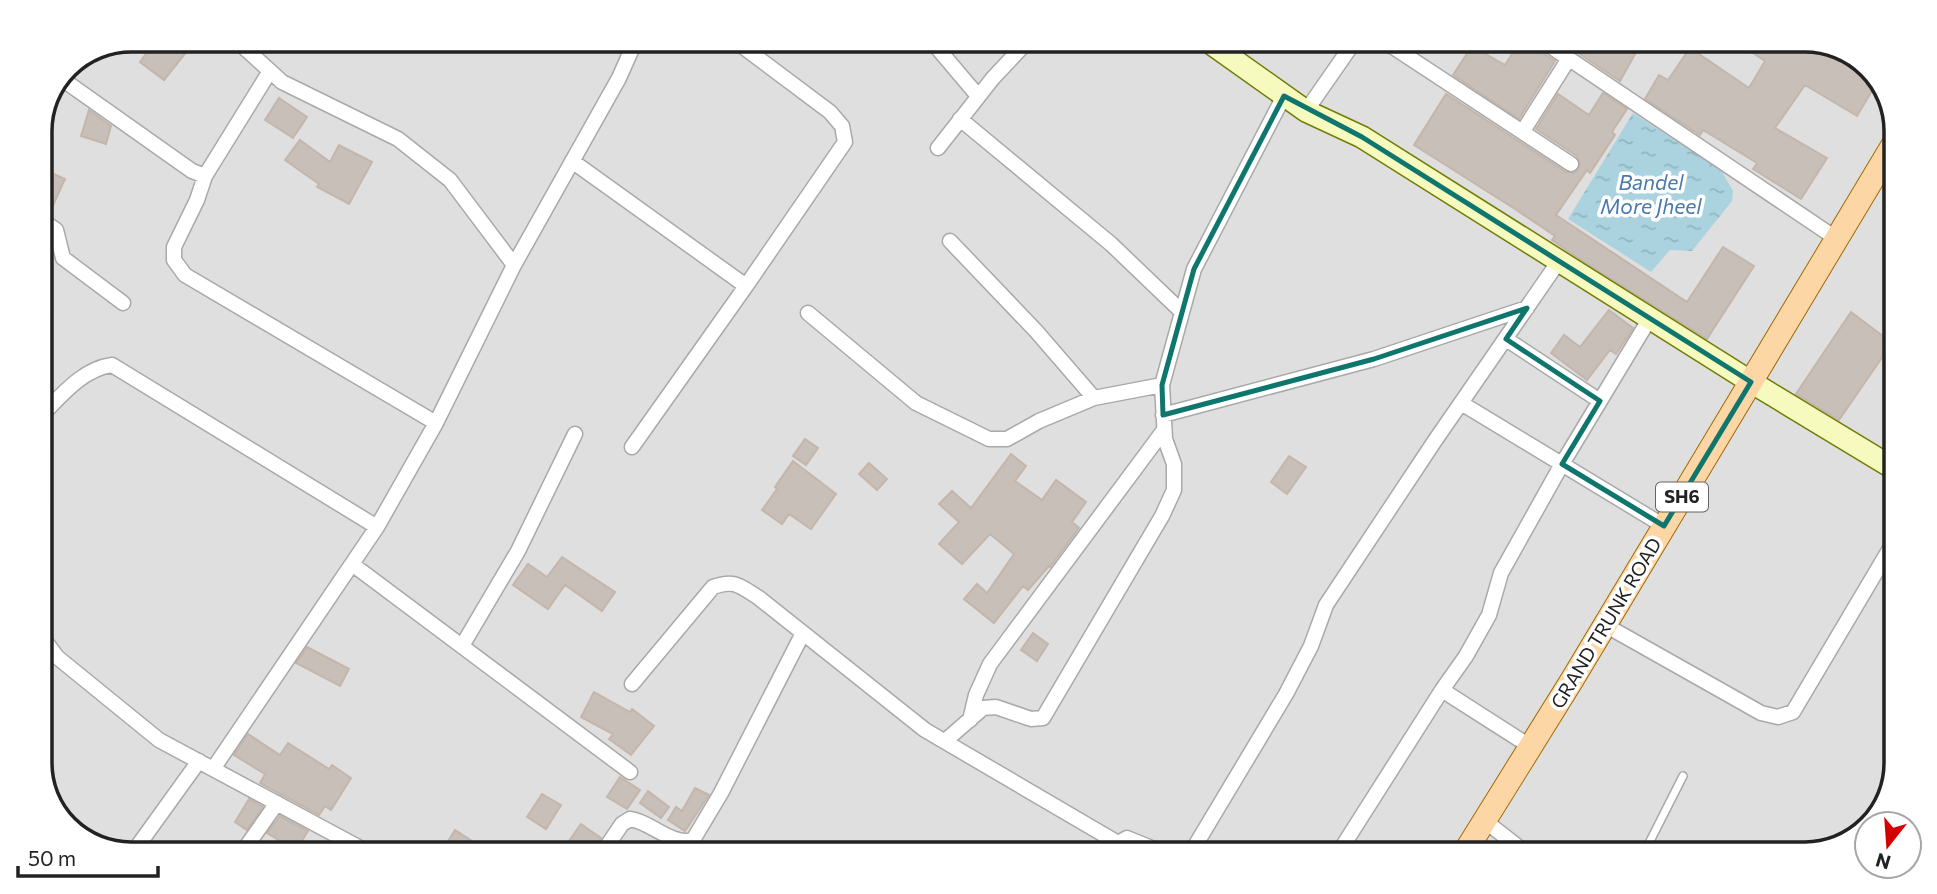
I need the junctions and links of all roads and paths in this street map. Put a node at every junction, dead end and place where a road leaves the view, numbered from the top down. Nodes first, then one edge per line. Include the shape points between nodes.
1 (249, 52) edge
2 (631, 52) edge
3 (750, 52) edge
4 (941, 52) edge
5 (1018, 52) edge
6 (1223, 52) edge
7 (1347, 52) edge
8 (1399, 52) edge
9 (1558, 52) edge
10 (1568, 60) junction
11 (270, 71) junction
12 (69, 84) edge
13 (978, 96) junction
14 (1284, 96) junction
15 (1306, 111) junction
16 (960, 119) junction
17 (1523, 131) junction
18 (938, 148) dead end
19 (1884, 159) edge
20 (572, 161) junction
21 (1571, 164) dead end
22 (205, 176) junction
23 (53, 227) edge
24 (1837, 239) junction
25 (950, 241) dead end
26 (1559, 261) junction
27 (514, 265) junction
28 (746, 286) junction
29 (123, 303) dead end
30 (1527, 308) junction
31 (1182, 312) junction
32 (808, 313) dead end
33 (1650, 318) junction
34 (1506, 339) junction
35 (1751, 382) junction
36 (1162, 385) junction
37 (1094, 398) junction
38 (1600, 401) junction
39 (1461, 403) junction
40 (53, 404) edge
41 (1163, 422) junction
42 (436, 423) junction
43 (575, 433) dead end
44 (632, 447) dead end
45 (1885, 463) edge
46 (1562, 464) junction
47 (1664, 526) junction
48 (377, 527) junction
49 (1885, 557) edge
50 (352, 564) junction
51 (1605, 625) junction
52 (803, 633) junction
53 (462, 646) junction
54 (53, 652) edge
55 (632, 684) dead end
56 (1442, 690) junction
57 (970, 720) junction
58 (945, 741) junction
59 (1531, 747) junction
60 (199, 761) junction
61 (213, 769) junction
62 (630, 772) dead end
63 (1683, 776) dead end
64 (277, 803) junction
65 (1485, 821) junction
66 (141, 842) edge
67 (250, 842) edge
68 (345, 842) edge
69 (610, 842) edge
70 (686, 842) edge
71 (686, 842) edge
72 (1107, 842) edge
73 (1122, 842) edge
74 (1142, 842) edge
75 (1197, 842) edge
76 (1345, 842) edge
77 (1471, 842) edge
78 (1512, 842) edge
79 (1650, 842) edge

1 - 11 street
2 - 20 street
3 - 28 street via 830,112 842,126 845,142
4 - 13 street
5 - 13 street
6 - 14 street
7 - 15 street
8 - 17 street
9 - 10 street
10 - 17 street
10 - 24 street
11 - 22 street
11 - 27 street via 282,82 398,139 440,172
12 - 22 street
13 - 16 street
14 - 15 street
14 - 31 street via 1194,269
15 - 26 street via 1362,137
16 - 18 street
16 - 31 street via 1111,244
17 - 21 street
19 - 24 main road, GRAND TRUNK ROAD / SH6
20 - 27 street
20 - 28 street
22 - 42 street via 174,247 174,260 186,275
23 - 29 street via 63,258
24 - 35 main road, GRAND TRUNK ROAD / SH6
25 - 37 street
26 - 30 street
26 - 33 street
27 - 42 street
28 - 44 street
30 - 34 street
30 - 41 street
31 - 36 street
32 - 37 street via 916,403 989,439 1007,439
33 - 35 street
33 - 38 street
34 - 38 street
34 - 39 street
35 - 45 street
35 - 47 main road, GRAND TRUNK ROAD / SH6
36 - 37 street
36 - 41 street
38 - 46 street
39 - 46 street
39 - 75 street via 1326,605 1286,694
40 - 48 street via 99,367 112,365
41 - 57 street via 990,664
41 - 57 street via 1174,464 1174,490 1054,702 1043,718 1031,719 996,707 983,708
42 - 48 street
43 - 53 street via 518,551
46 - 47 street
46 - 56 street via 1501,573 1489,615
47 - 51 main road, GRAND TRUNK ROAD / SH6
48 - 50 street
49 - 51 street via 1793,712 1778,717 1761,713
50 - 53 street
50 - 61 street
51 - 59 main road, GRAND TRUNK ROAD / SH6
52 - 55 street via 759,598 727,582 713,587
52 - 58 street
52 - 71 street via 721,793 693,840
53 - 62 street
54 - 60 street via 159,740
56 - 59 street
56 - 76 street
57 - 58 street
58 - 72 street
59 - 65 main road, GRAND TRUNK ROAD / SH6
60 - 61 street
60 - 66 street
61 - 64 street
63 - 79 lane
64 - 67 street
64 - 68 street
65 - 77 main road, GRAND TRUNK ROAD / SH6
65 - 78 street
69 - 70 street via 630,819
73 - 74 street via 1127,838

